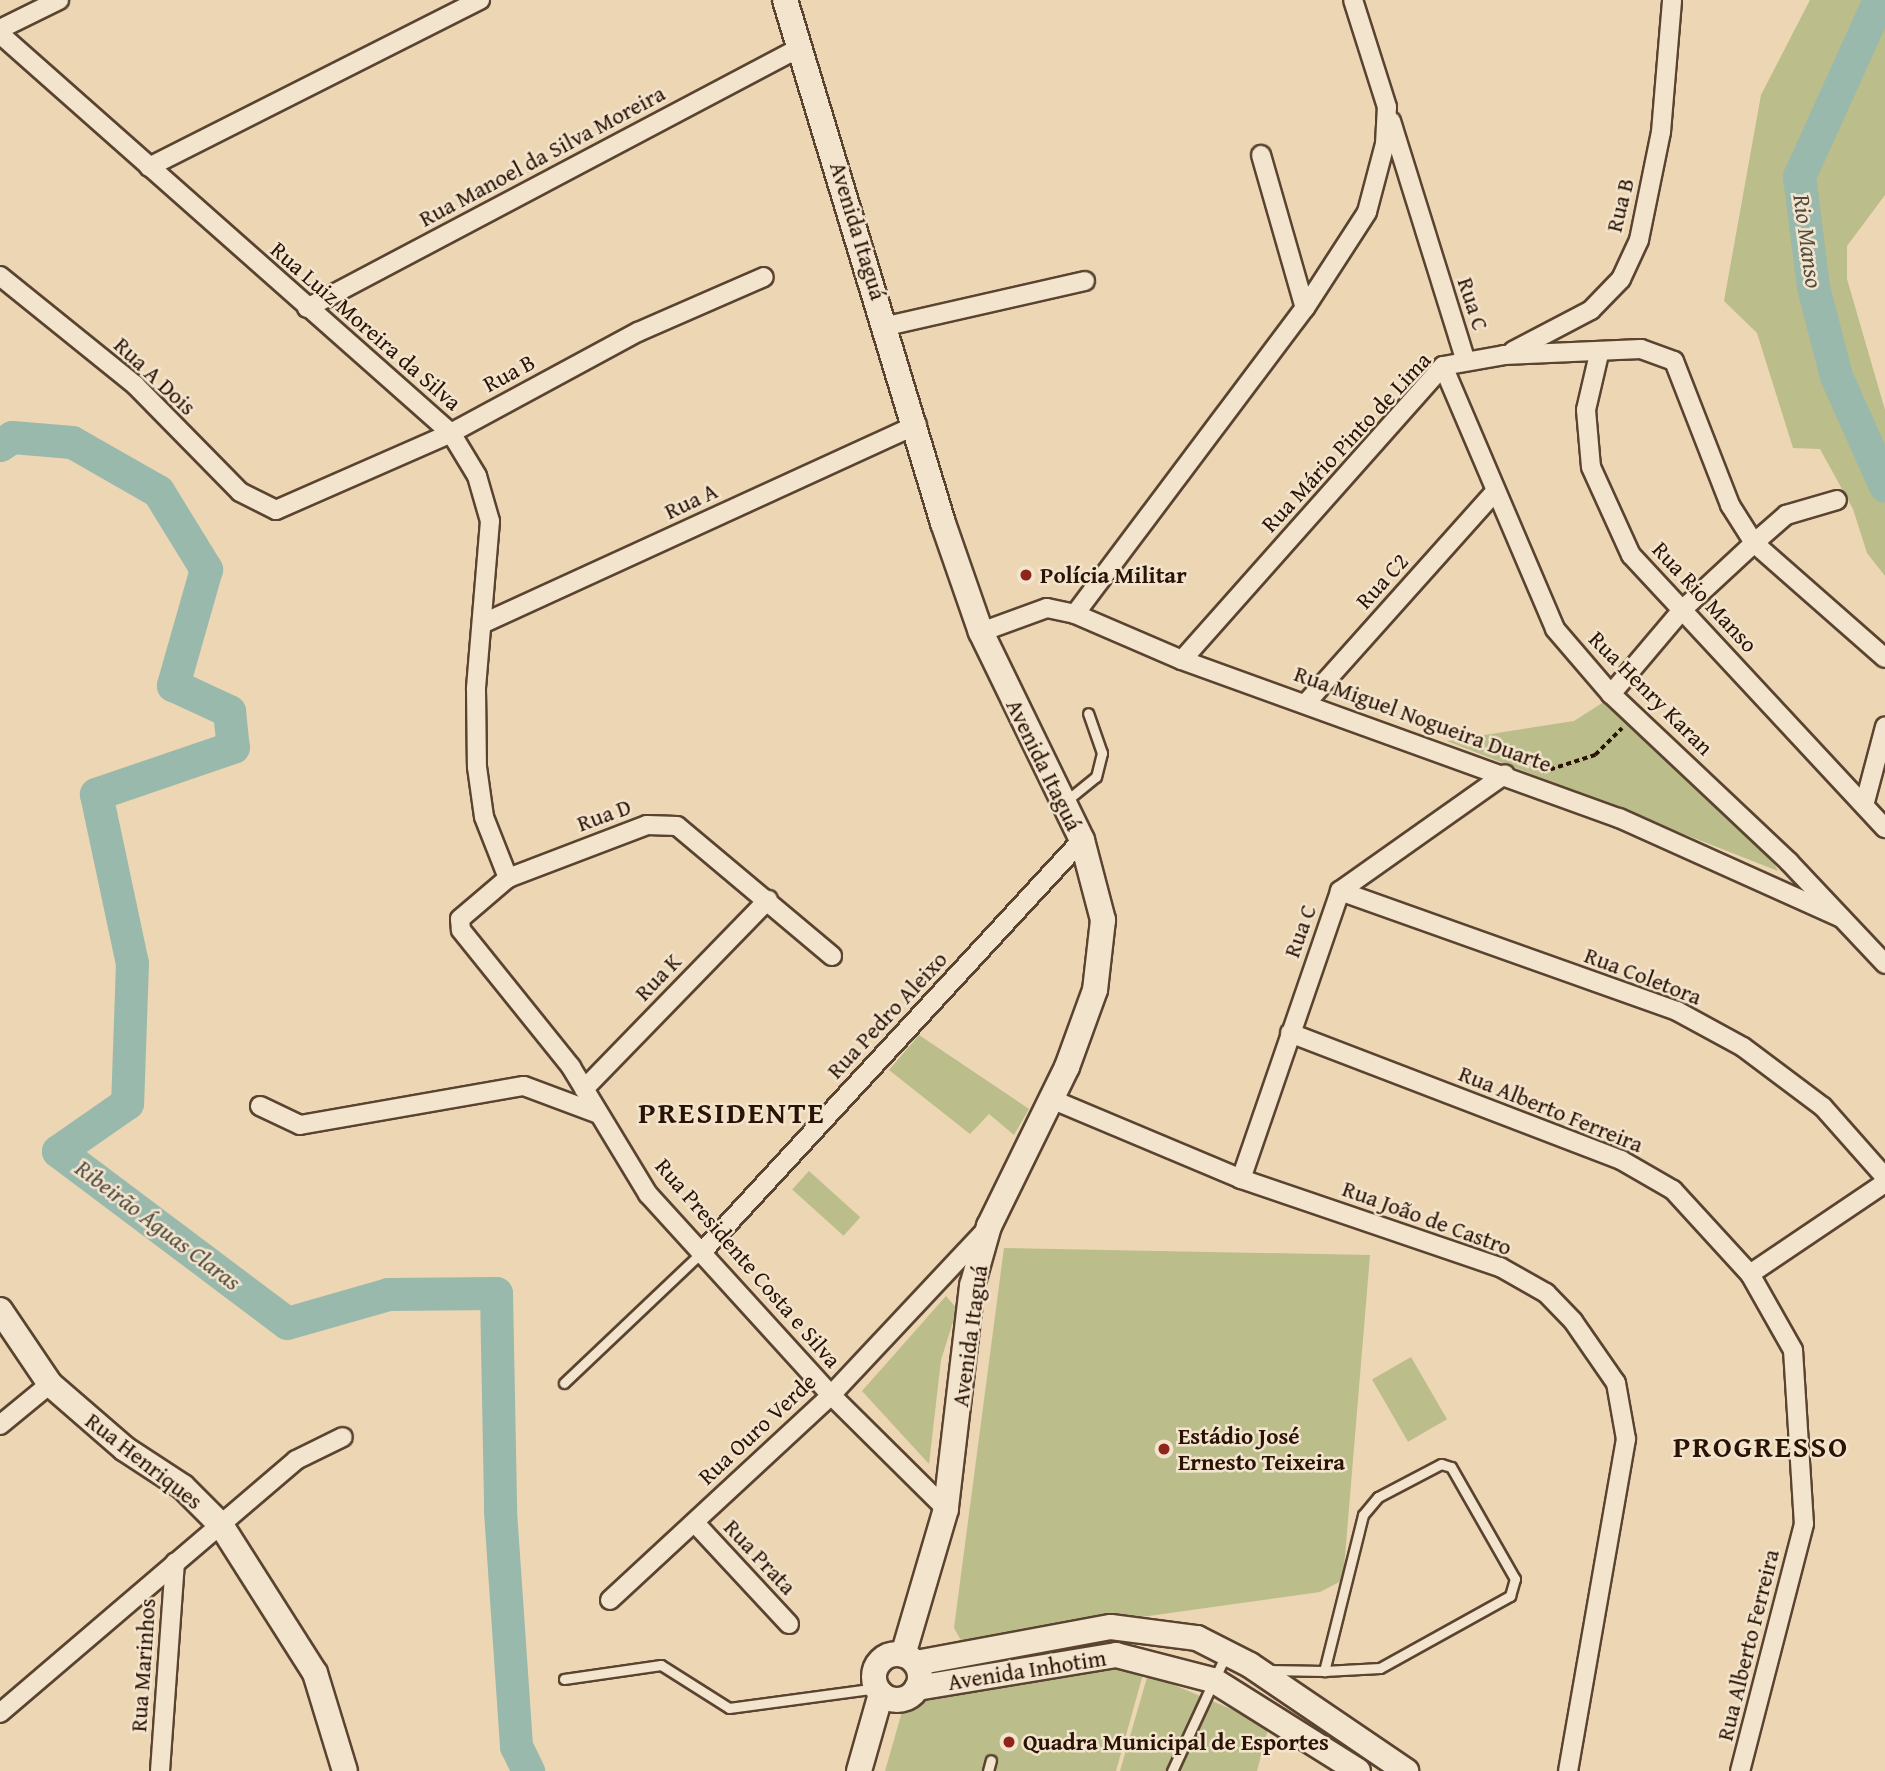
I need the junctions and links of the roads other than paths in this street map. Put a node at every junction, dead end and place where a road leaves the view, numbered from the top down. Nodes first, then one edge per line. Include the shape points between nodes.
1 (59, 0) edge
2 (480, 0) edge
3 (785, 0) edge
4 (1353, 0) edge
5 (1672, 0) edge
6 (0, 29) edge
7 (0, 34) edge
8 (801, 47) junction
9 (1387, 107) junction
10 (1261, 155) dead end
11 (149, 167) junction
12 (0, 276) edge
13 (764, 277) dead end
14 (1085, 281) dead end
15 (307, 308) junction
16 (1305, 308) junction
17 (887, 326) junction
18 (1599, 354) junction
19 (1504, 355) junction
20 (1465, 359) junction
21 (1443, 366) junction
22 (917, 425) junction
23 (451, 433) junction
24 (1494, 493) junction
25 (1837, 500) dead end
26 (276, 510) joint
27 (1754, 542) junction
28 (1682, 610) junction
29 (1074, 614) junction
30 (486, 622) junction
31 (981, 632) junction
32 (1885, 658) edge
33 (1182, 660) junction
34 (1611, 694) junction
35 (1307, 702) junction
36 (1088, 713) dead end
37 (1885, 727) edge
38 (1505, 774) junction
39 (1065, 801) junction
40 (1865, 802) junction
41 (1885, 828) edge
42 (1082, 840) junction
43 (508, 877) junction
44 (1340, 891) junction
45 (768, 900) junction
46 (1841, 918) junction
47 (461, 930) joint
48 (832, 956) dead end
49 (1885, 964) edge
50 (1290, 1032) junction
51 (584, 1089) junction
52 (1051, 1099) junction
53 (260, 1107) dead end
54 (599, 1114) junction
55 (1885, 1177) edge
56 (1241, 1179) junction
57 (1885, 1184) edge
58 (989, 1226) junction
59 (701, 1253) junction
60 (1750, 1274) junction
61 (0, 1310) edge
62 (564, 1383) dead end
63 (50, 1384) junction
64 (831, 1395) junction
65 (0, 1425) edge
66 (343, 1437) dead end
67 (946, 1509) junction
68 (695, 1522) junction
69 (221, 1525) junction
70 (175, 1563) junction
71 (610, 1600) dead end
72 (789, 1624) dead end
73 (1227, 1653) junction
74 (909, 1659) junction
75 (1324, 1671) junction
76 (1259, 1672) junction
77 (564, 1679) dead end
78 (1213, 1680) junction
79 (917, 1688) junction
80 (883, 1694) junction
81 (1245, 1697) junction
82 (0, 1713) edge
83 (990, 1760) dead end
84 (160, 1771) edge
85 (345, 1771) edge
86 (859, 1771) edge
87 (873, 1771) edge
88 (988, 1771) edge
89 (1172, 1771) edge
90 (1359, 1771) edge
91 (1406, 1771) edge
92 (1567, 1771) edge
93 (1740, 1771) edge

1 - 6 street
2 - 11 street
3 - 8 street, Avenida Itaguá
4 - 9 street, Rua C
5 - 19 street, Rua B via 1650,195 1621,279 1560,332
7 - 11 street, Rua Luiz Moreira da Silva
8 - 15 street, Rua Manoel da Silva Moreira
8 - 17 street, Avenida Itaguá
9 - 16 street via 1385,144 1367,212
9 - 20 street, Rua C
10 - 16 street
11 - 15 street, Rua Luiz Moreira da Silva
12 - 26 street, Rua A Dois via 135,385 240,492
13 - 23 street, Rua B via 638,332
14 - 17 street
15 - 23 street, Rua Luiz Moreira da Silva
16 - 29 street
17 - 22 street, Avenida Itaguá
18 - 19 street, Rua Mário Pinto de Lima
18 - 27 street, Rua Mário Pinto de Lima via 1653,349 1674,360 1730,505
18 - 28 street, Rua Rio Manso via 1586,410 1591,467 1631,555
19 - 20 street, Rua Mário Pinto de Lima
20 - 21 street, Rua Mário Pinto de Lima
21 - 24 street, Rua Henry Karan
21 - 33 street, Rua Mário Pinto de Lima
22 - 30 street, Rua A
22 - 31 street, Avenida Itaguá
23 - 26 street, Rua B
23 - 30 street, Rua Luiz Moreira da Silva via 477,476 490,521
24 - 34 street, Rua Henry Karan via 1555,629
24 - 35 street, Rua C2
25 - 27 street via 1786,515
27 - 28 street
27 - 32 street
28 - 34 street
28 - 40 street, Rua Rio Manso
29 - 31 street, Rua Miguel Nogueira Duarte via 1047,608
29 - 33 street, Rua Miguel Nogueira Duarte
30 - 43 street, Rua Luiz Moreira da Silva via 476,689 477,767 484,817
31 - 39 street, Avenida Itaguá via 1028,737
33 - 35 street, Rua Miguel Nogueira Duarte
34 - 46 street, Rua Henry Karan
35 - 38 street, Rua Miguel Nogueira Duarte
36 - 39 lane via 1102,753 1096,777
37 - 40 street
38 - 44 street, Rua C
38 - 46 street, Rua Miguel Nogueira Duarte
39 - 42 street, Avenida Itaguá
40 - 41 street, Rua Rio Manso
42 - 52 street, Avenida Itaguá via 1103,920 1095,990
42 - 59 street, Rua Pedro Aleixo
43 - 45 street, Rua D via 647,825 677,826
43 - 47 street, Rua D via 465,910
44 - 50 street, Rua C
44 - 55 street, Rua Coletora via 1677,1012 1743,1048 1822,1107
45 - 48 street, Rua D
45 - 51 street, Rua K
46 - 49 street, Rua Henry Karan
47 - 51 street, Rua Presidente Costa e Silva
50 - 56 street, Rua C
50 - 60 street, Rua Alberto Ferreira via 1621,1160 1673,1190
51 - 54 street, Rua Presidente Costa e Silva
52 - 56 street, Rua João de Castro
52 - 58 street, Avenida Itaguá
53 - 54 street via 300,1125 524,1086
54 - 59 street, Rua Presidente Costa e Silva via 648,1194
56 - 92 street, Rua João de Castro via 1500,1267 1546,1293 1616,1383 1626,1438
57 - 60 street
58 - 64 street, Rua Ouro Verde
58 - 67 street, Avenida Itaguá via 972,1286
59 - 62 lane
59 - 64 street, Rua Presidente Costa e Silva
60 - 93 street, Rua Alberto Ferreira via 1793,1350 1804,1524
61 - 63 street, Rua Henriques
63 - 65 street
63 - 69 street, Rua Henriques via 125,1449 183,1487
64 - 67 street, Rua Presidente Costa e Silva
64 - 68 street, Rua Ouro Verde
66 - 69 street via 296,1460
67 - 74 street, Avenida Itaguá
68 - 71 street, Rua Ouro Verde
68 - 72 street, Rua Prata
69 - 70 street
69 - 85 street, Rua Henriques via 315,1673
70 - 82 street
70 - 84 street, Rua Marinhos
73 - 74 street via 1197,1638 1111,1627
73 - 76 street
73 - 78 lane
74 - 79 street, Avenida Itaguá
74 - 80 street via 888,1656 876,1665
75 - 75 lane via 1363,1515 1378,1497 1441,1464 1451,1467 1515,1579 1514,1590 1380,1668
75 - 76 lane
76 - 81 street
76 - 91 street
77 - 80 lane via 661,1665 729,1708
78 - 79 street, Avenida Inhotim via 1116,1655
78 - 81 street, Avenida Inhotim
78 - 89 lane
79 - 80 street
80 - 86 street
80 - 87 street
81 - 90 street, Avenida Inhotim
83 - 88 lane

